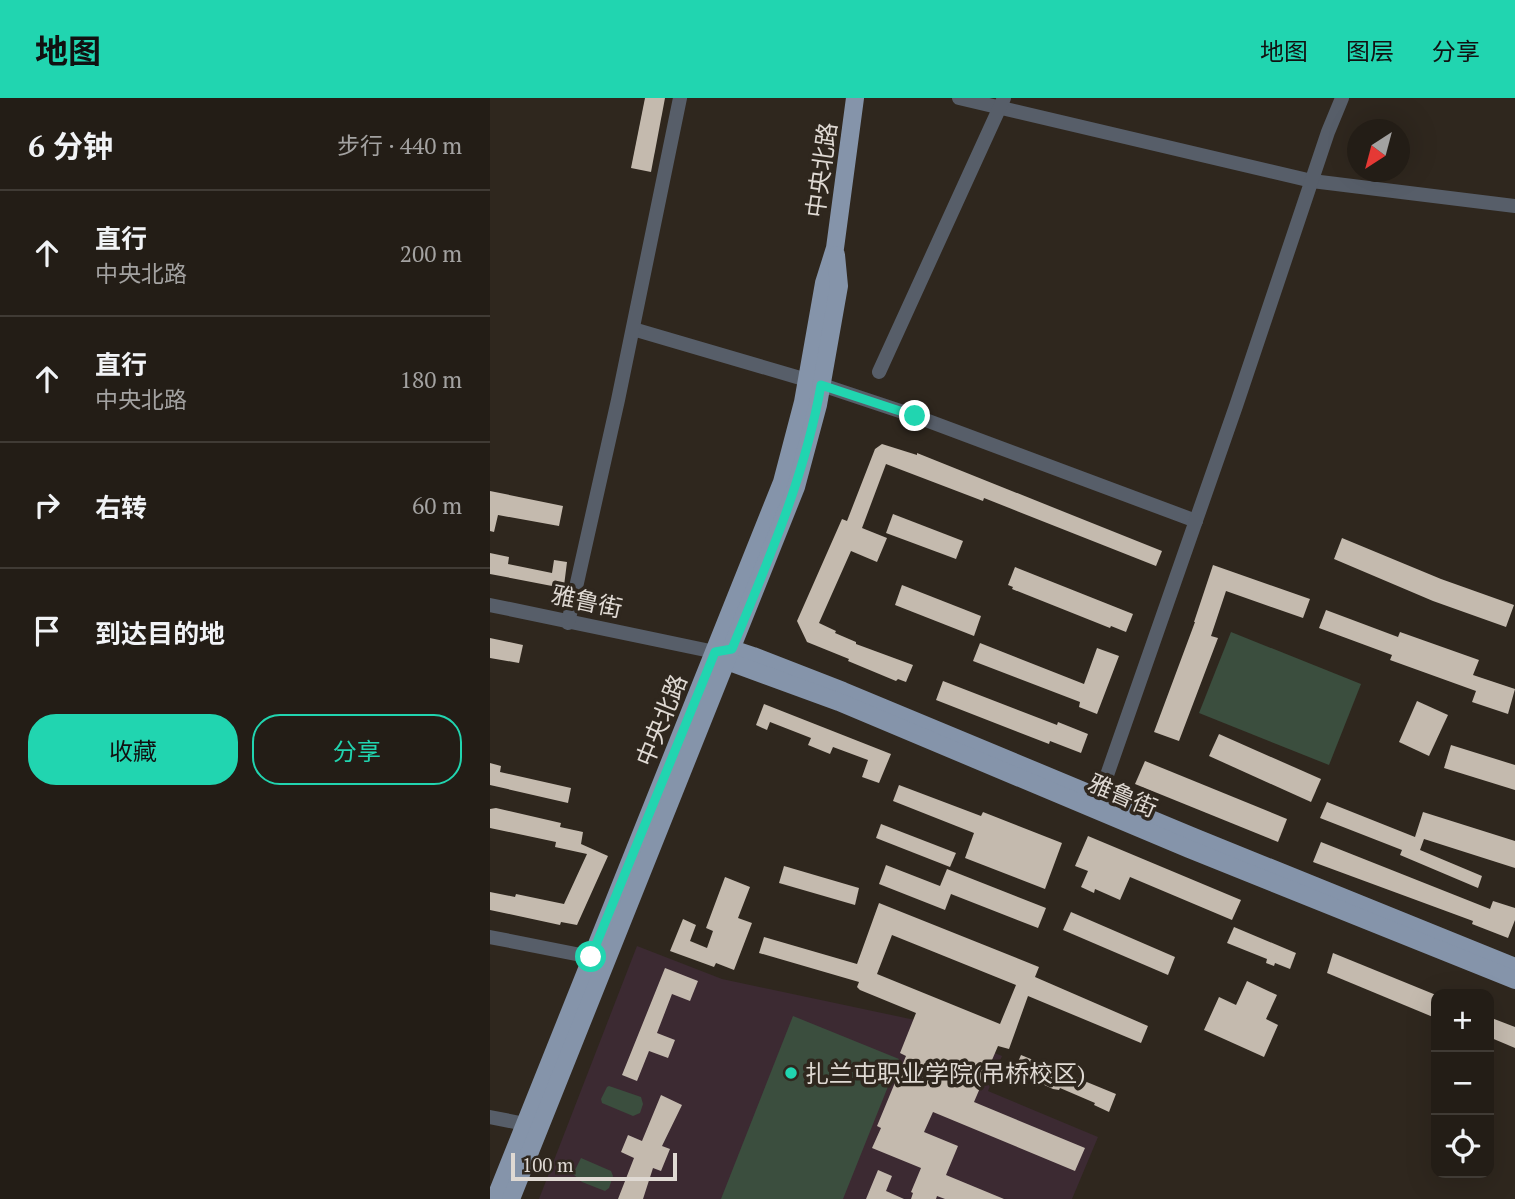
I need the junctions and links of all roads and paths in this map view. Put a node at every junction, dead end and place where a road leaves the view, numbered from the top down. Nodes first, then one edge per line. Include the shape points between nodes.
1 (680, 98) edge
2 (855, 98) edge
3 (959, 98) edge
4 (1342, 98) edge
5 (1002, 103) edge
6 (1312, 181) junction
7 (1515, 206) edge
8 (633, 328) junction
9 (879, 372) dead end
10 (814, 383) junction
11 (1196, 521) junction
12 (490, 605) edge
13 (568, 623) junction
14 (725, 654) junction
15 (1099, 798) junction
16 (490, 937) edge
17 (591, 957) junction
18 (1515, 967) edge
19 (1515, 980) edge
20 (490, 1117) edge
21 (525, 1124) junction
22 (495, 1199) edge
23 (511, 1199) edge

1 - 8 street
2 - 10 main road, 中央北路 via 835,248 824,283
3 - 5 street
4 - 6 street
5 - 6 street
5 - 9 street
6 - 7 street
6 - 11 street
8 - 10 street
8 - 13 street
10 - 11 street
10 - 14 main road, 中央北路
11 - 15 street
12 - 13 street, 雅鲁街
13 - 14 street, 雅鲁街
14 - 15 main road, 雅鲁街 via 843,691
14 - 17 main road, 中央北路
14 - 19 main road, 雅鲁街
14 - 23 main road, 中央北路
15 - 18 main road, 雅鲁街
16 - 17 street
17 - 21 main road, 中央北路
20 - 21 street
21 - 22 main road, 中央北路

